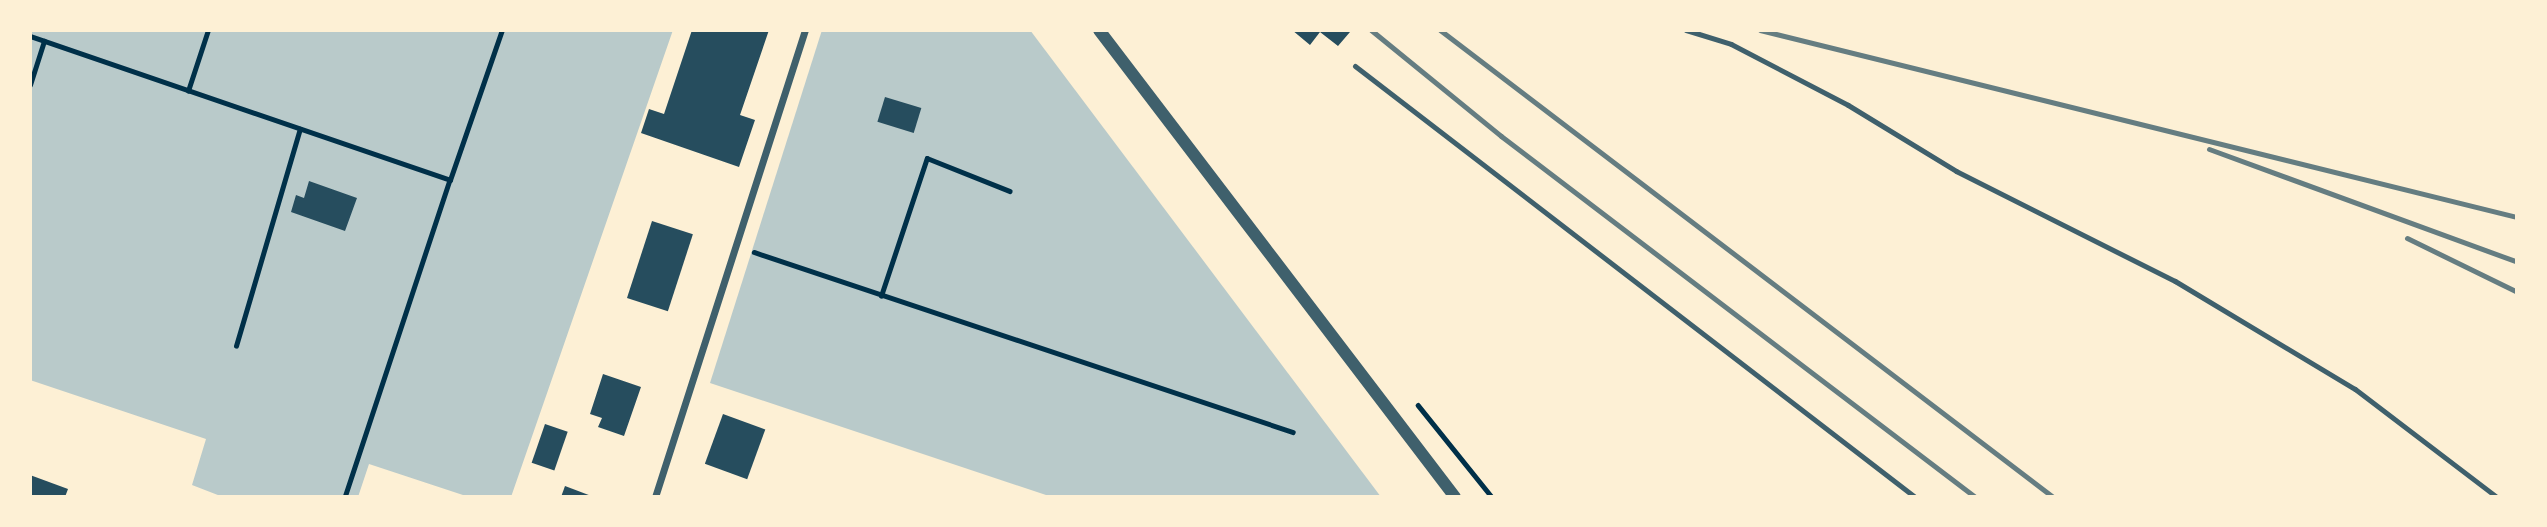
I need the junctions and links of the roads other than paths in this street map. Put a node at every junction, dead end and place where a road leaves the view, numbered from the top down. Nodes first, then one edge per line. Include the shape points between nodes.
1 (806, 30) edge
2 (1099, 30) edge
3 (1686, 30) edge
4 (1355, 66) dead end
5 (655, 497) edge
6 (1455, 497) edge
7 (1915, 497) edge
8 (2497, 497) edge

1 - 5 street
2 - 6 street
3 - 8 lane via 1731,44 1848,105 1956,171 2175,281 2355,388
4 - 7 lane

